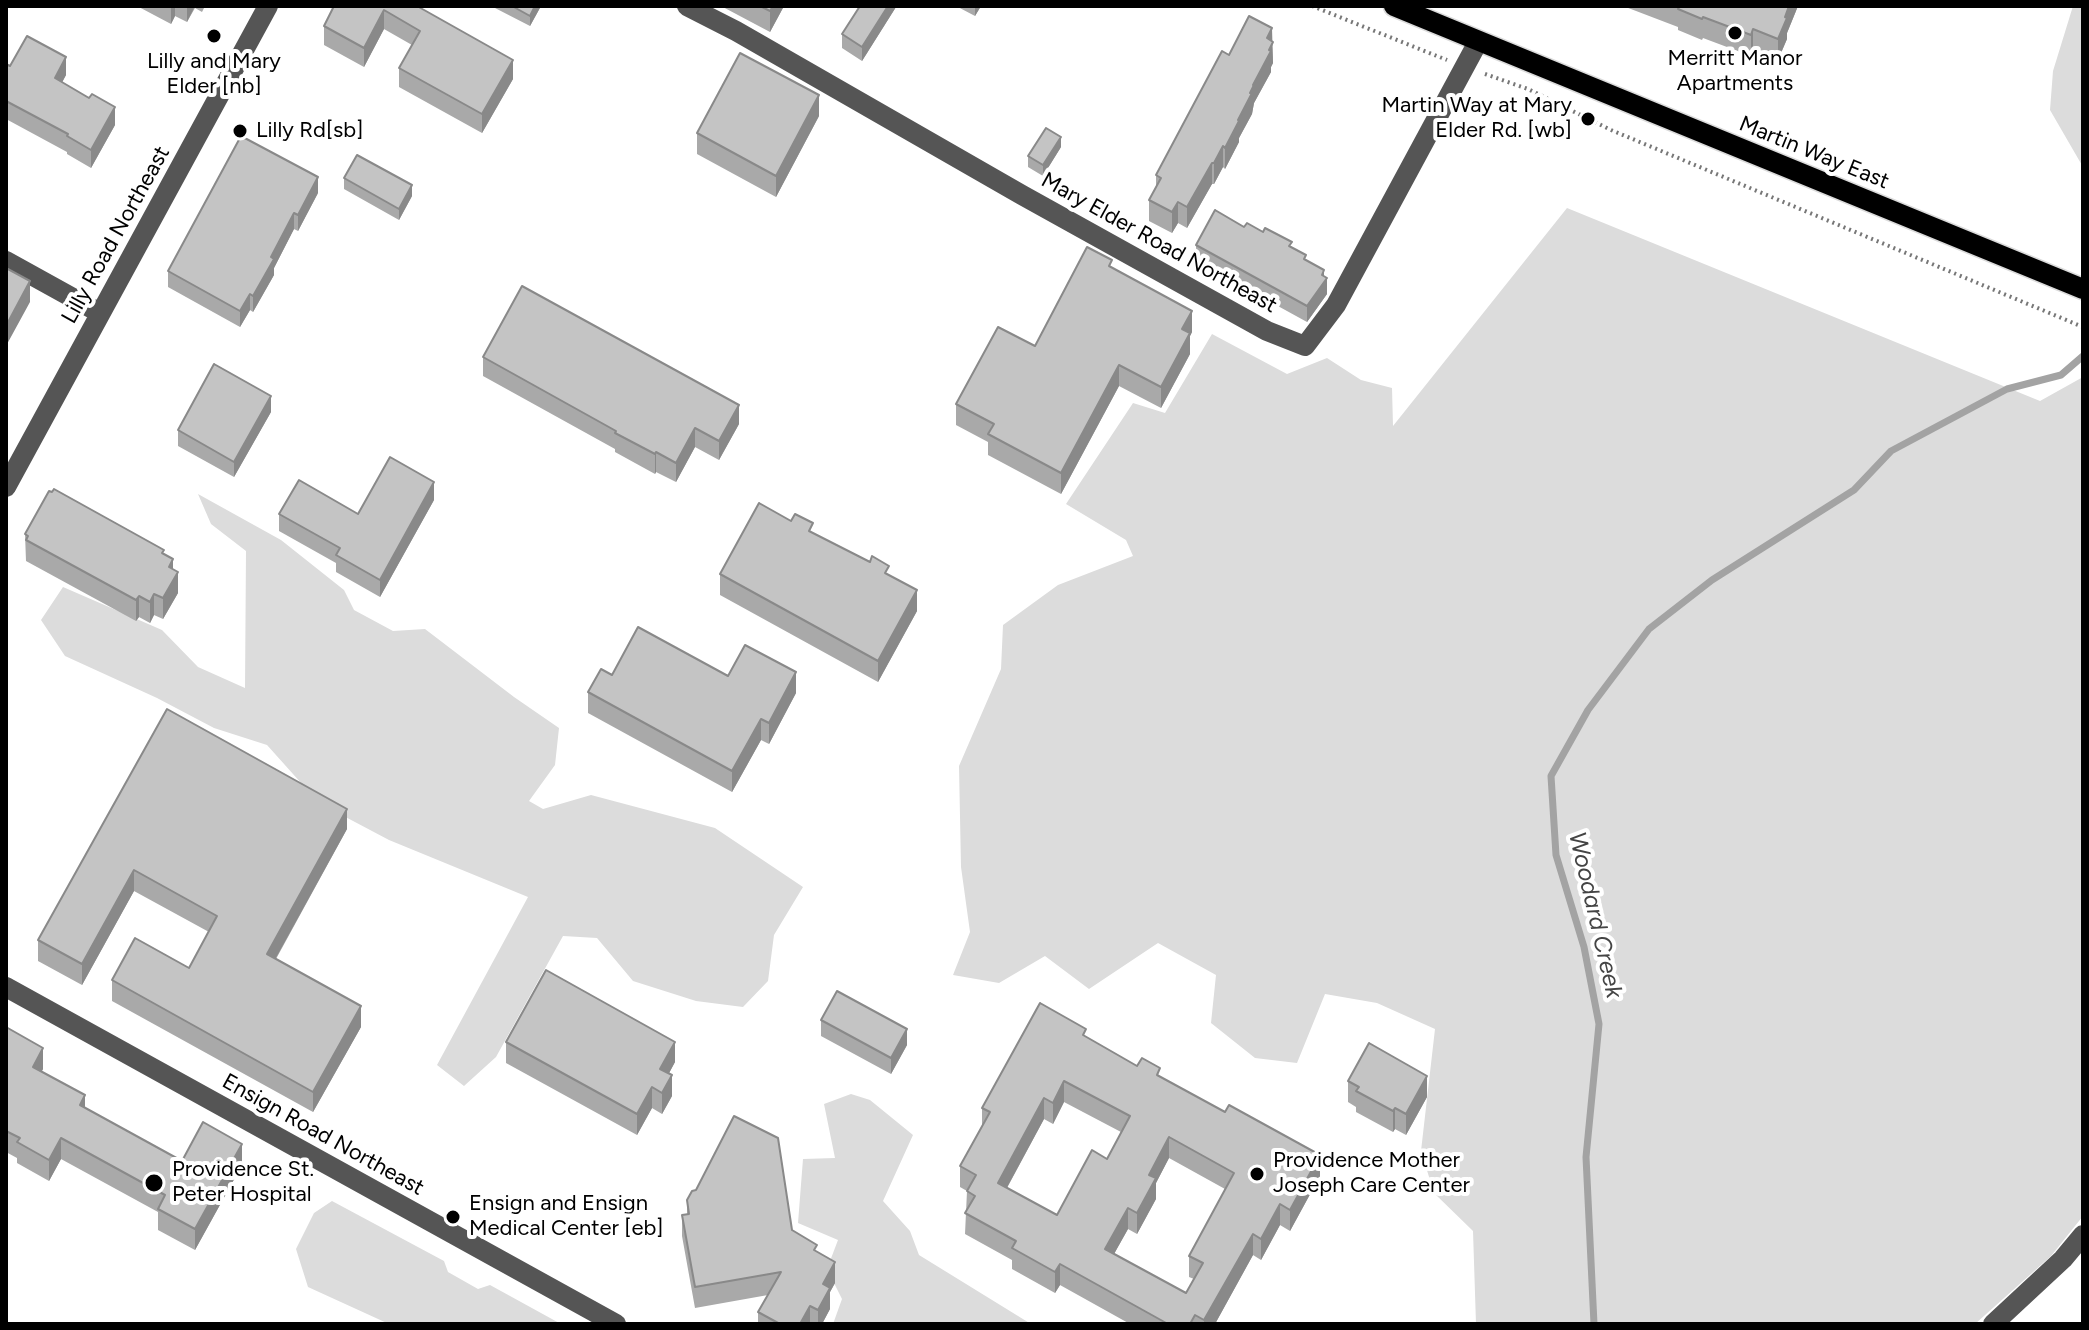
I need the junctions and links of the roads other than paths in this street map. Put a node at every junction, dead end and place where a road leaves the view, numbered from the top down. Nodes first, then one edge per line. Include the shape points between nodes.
1 (268, 6) edge
2 (687, 6) edge
3 (1394, 6) edge
4 (1478, 42) junction
5 (6, 261) edge
6 (2083, 289) edge
7 (100, 313) junction
8 (6, 487) edge
9 (6, 987) edge
10 (2083, 1235) edge
11 (616, 1324) edge
12 (1993, 1324) edge

1 - 7 street, Lilly Road Northeast
2 - 4 street, Mary Elder Road Northeast via 1267,331 1305,346 1336,305
3 - 4 main road, Martin Way East
4 - 6 main road, Martin Way East
5 - 7 street
7 - 8 street, Lilly Road Northeast
9 - 11 street, Ensign Road Northeast
10 - 12 street

